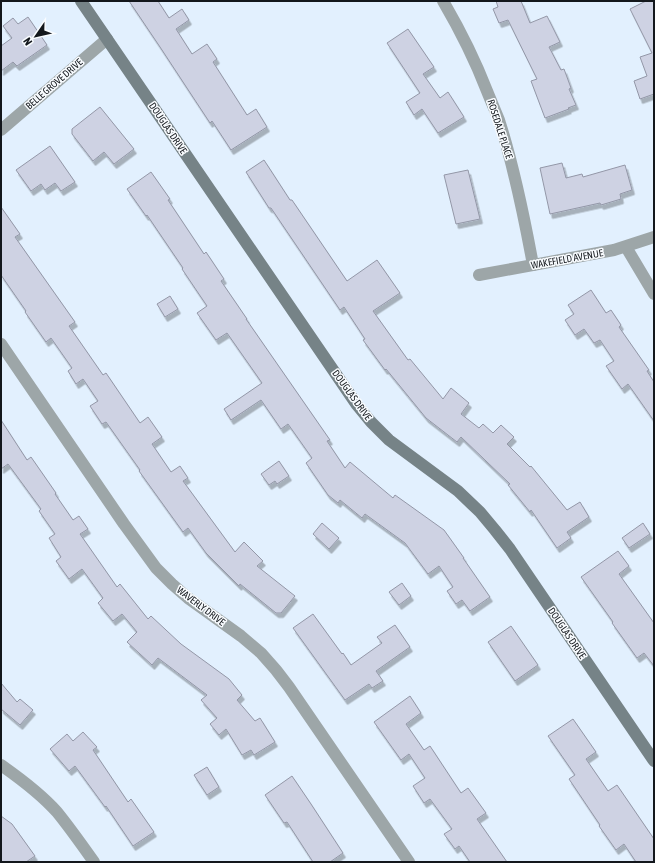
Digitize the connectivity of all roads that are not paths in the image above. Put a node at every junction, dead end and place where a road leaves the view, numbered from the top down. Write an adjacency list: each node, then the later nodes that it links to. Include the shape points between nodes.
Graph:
1 (81, 1): 3 (street, DOUGLAS DRIVE)
2 (443, 1): 7 (street, ROSEDALE PLACE, via 466,44 498,118 520,196)
3 (107, 39): 4 (street, BELLE GROVE DRIVE); 11 (street, DOUGLAS DRIVE, via 357,405 389,440 458,491 480,512 510,549)
4 (1, 130)
5 (654, 237): 6 (street, WAKEFIELD AVENUE)
6 (626, 247): 7 (street, WAKEFIELD AVENUE); 9 (street)
7 (533, 265): 8 (street, WAKEFIELD AVENUE)
8 (479, 275)
9 (654, 294)
10 (1, 344): 14 (street, WAVERLY DRIVE, via 156,568 188,598 261,653 276,670)
11 (654, 761)
12 (1, 764): 13 (street, via 24,781 57,812)
13 (94, 862)
14 (409, 862)

